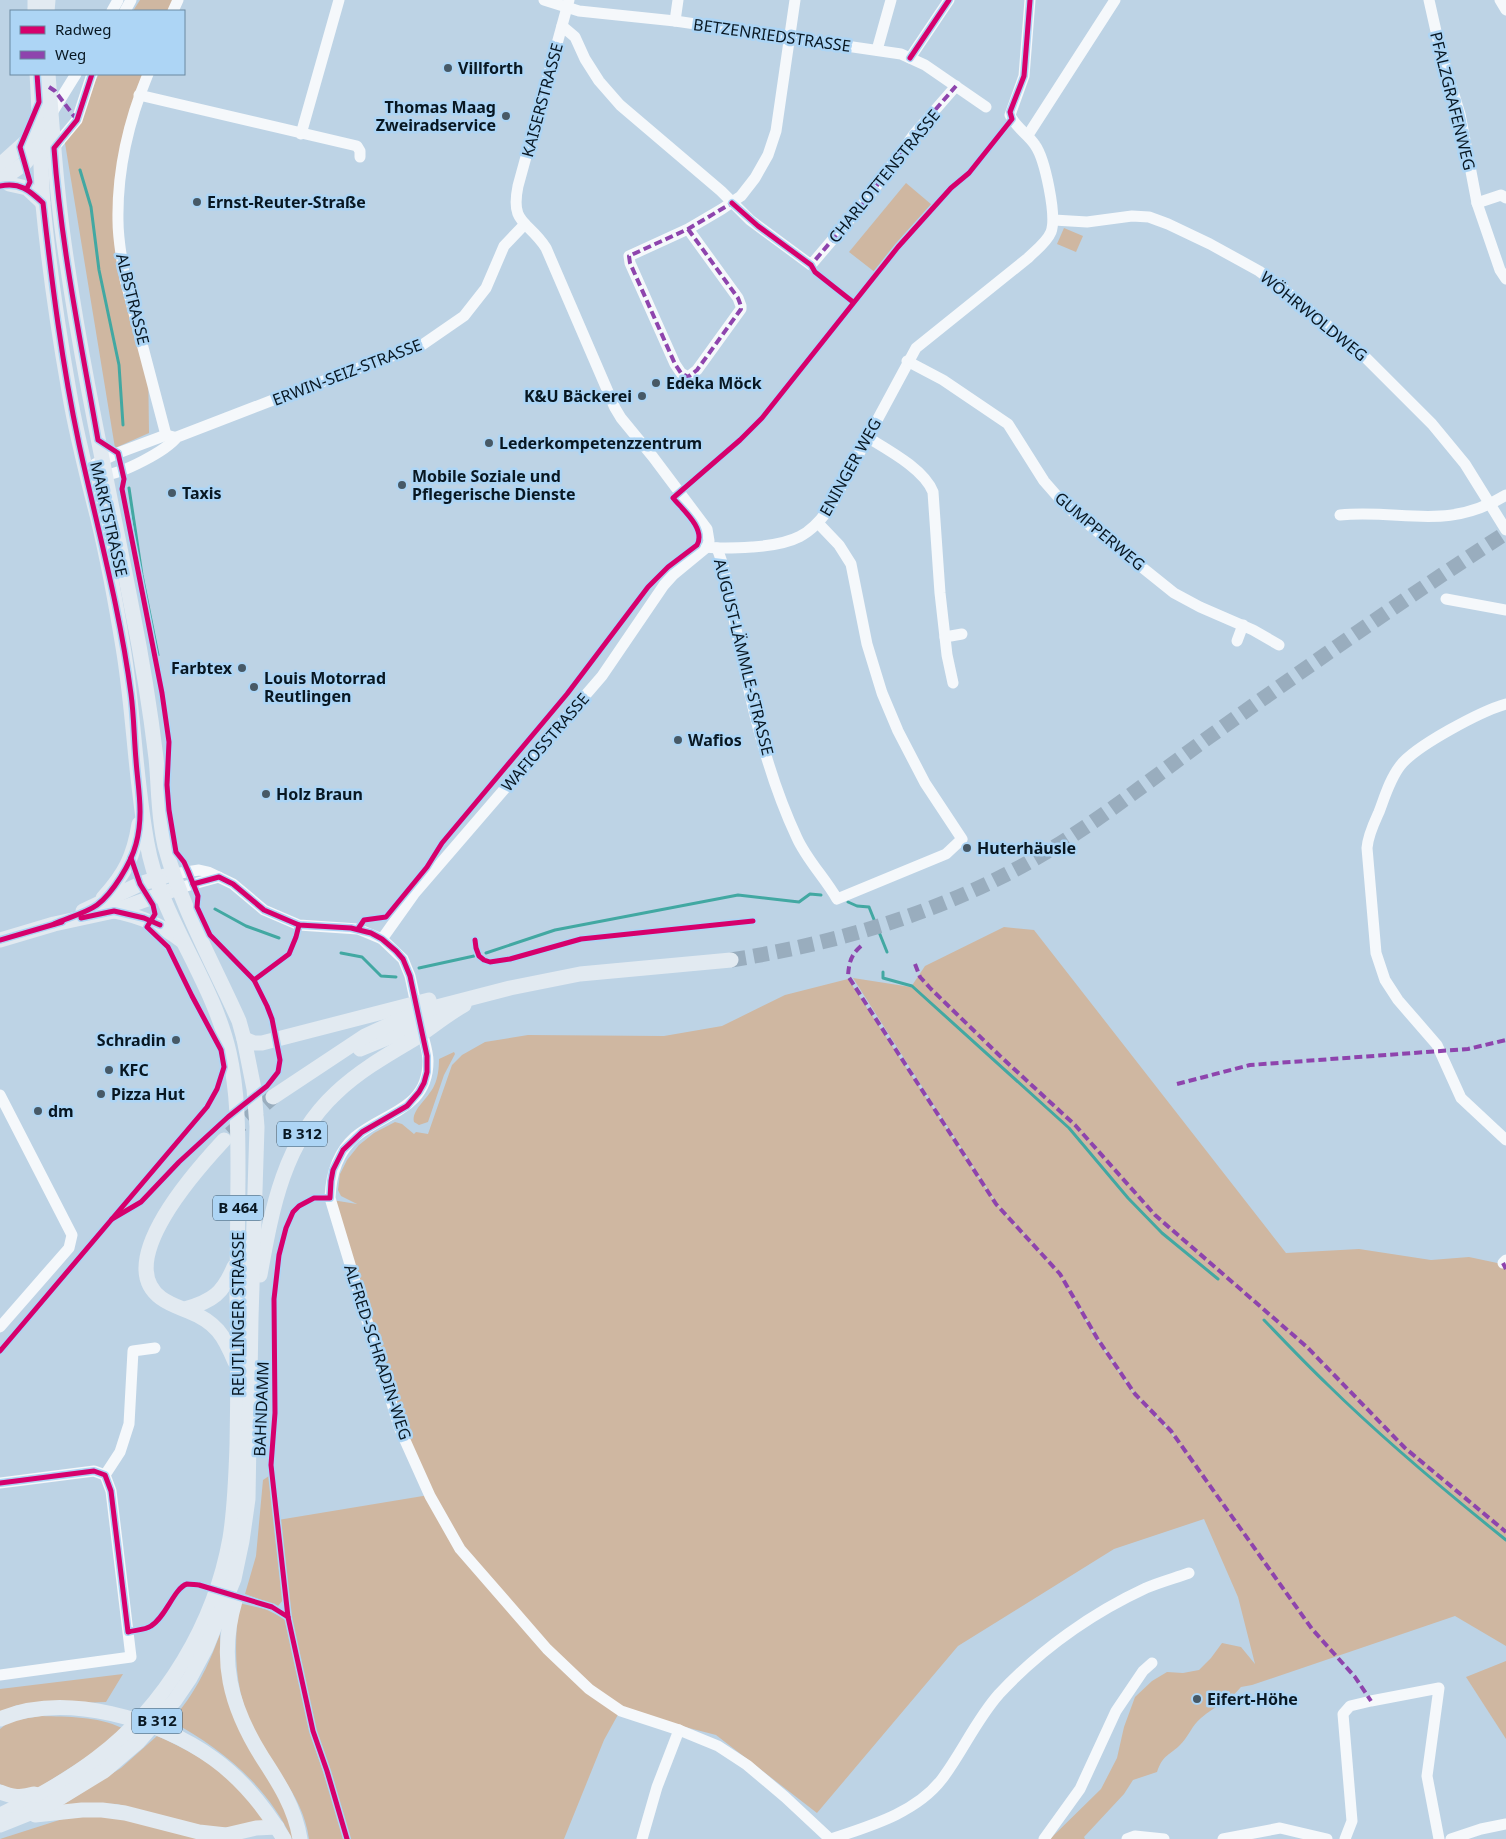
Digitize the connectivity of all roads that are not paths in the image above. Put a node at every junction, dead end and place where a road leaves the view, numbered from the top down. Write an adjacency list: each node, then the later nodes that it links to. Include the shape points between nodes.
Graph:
1 (339, 0): 28 (street)
2 (544, 0): 11 (street, BETZENRIEDSTRASSE)
3 (678, 0): 13 (street)
4 (795, 0): 15 (street)
5 (891, 0): 16 (street)
6 (950, 0): 17 (street)
7 (1030, 0): 29 (street, via 1024,76 1010,115)
8 (1115, 0): 29 (street)
9 (1429, 0): 39 (street, PFALZGRAFENWEG, via 1460,114)
10 (1500, 0): 12 (street)
11 (568, 4): 13 (street, BETZENRIEDSTRASSE); 14 (street, KAISERSTRASSE)
12 (1506, 10)
13 (675, 22): 15 (street, BETZENRIEDSTRASSE)
14 (562, 26): 36 (street, KAISERSTRASSE); 38 (street, via 575,37 600,81 620,105)
15 (790, 38): 16 (street, BETZENRIEDSTRASSE); 38 (street, via 773,143 755,178)
16 (876, 50): 17 (street, BETZENRIEDSTRASSE)
17 (910, 58): 23 (street, BETZENRIEDSTRASSE)
18 (37, 75): 25 (main road, B 464)
19 (48, 75): 27 (main road, B 464)
20 (76, 75): 27 (street)
21 (92, 75): 27 (street, via 77,120)
22 (148, 75): 24 (street, ALBSTRASSE)
23 (956, 86): 26 (street, BETZENRIEDSTRASSE); 38 (street, CHARLOTTENSTRASSE, via 914,133 867,199 811,265)
24 (139, 95): 28 (street); 45 (street, ALBSTRASSE, via 122,163 118,222 121,255 125,279)
25 (39, 102): 27 (main road, B 464); 30 (main road)
26 (986, 107)
27 (48, 133): 30 (main road); 33 (main road, B 464); 34 (main road, via 25,163); 47 (main road, MARKTSTRASSE / B 464, via 67,265)
28 (301, 134): 31 (street, via 357,146)
29 (1028, 135): 40 (street, via 1044,162)
30 (20, 147): 32 (main road)
31 (360, 157)
32 (0, 165)
33 (41, 166): 34 (main road); 37 (main road, MARKTSTRASSE / B 464)
34 (3, 184): 37 (main road, via 27,188)
35 (1506, 198): 39 (street, via 1501,195)
36 (515, 200): 41 (street, AUGUST-LÄMMLE-STRASSE, via 517,214)
37 (43, 203): 48 (main road, MARKTSTRASSE / B 464, via 54,300)
38 (732, 203): 42 (street)
39 (1477, 203): 43 (street, PFALZGRAFENWEG)
40 (1054, 220): 44 (street, ENINGER WEG, via 1051,234 1037,250 920,344); 50 (street, WÖHRWOLDWEG, via 1087,222 1149,217 1210,244 1259,271 1343,338 1399,390 1456,451)
41 (525, 224): 45 (street, ERWIN-SEIZ-STRASSE, via 504,246 486,288 464,316 422,345); 54 (street, AUGUST-LÄMMLE-STRASSE, via 540,238 551,258 615,408 707,530)
42 (688, 228): 42 (street, via 629,258 675,364 681,373 688,376 697,370 741,309 738,298)
43 (1506, 279)
44 (907, 361): 46 (street, ENINGER WEG); 57 (street, GUMPPERWEG, via 943,380 1008,424 1058,498 1165,586 1191,603)
45 (172, 436): 47 (street, ERWIN-SEIZ-STRASSE); 47 (street, ERWIN-SEIZ-STRASSE, via 172,444 122,470)
46 (867, 436): 52 (street, ENINGER WEG); 59 (street, via 921,475 934,492)
47 (103, 467): 48 (street, ERWIN-SEIZ-STRASSE); 66 (main road, MARKTSTRASSE / B 464, via 145,676 159,812)
48 (85, 470): 64 (main road, MARKTSTRASSE / B 464, via 123,644 131,695)
49 (1506, 495): 50 (street)
50 (1490, 504): 51 (street, via 1442,517); 53 (street, WÖHRWOLDWEG)
51 (1340, 514)
52 (818, 523): 54 (street, AUGUST-LÄMMLE-STRASSE, via 808,533 784,543); 68 (street, ENINGER WEG, via 839,544 851,564 869,652 898,732 925,783 962,839 946,854)
53 (1506, 530)
54 (712, 548): 68 (street, AUGUST-LÄMMLE-STRASSE, via 722,565 764,749 798,840); 72 (street, WAFIOSSTRASSE, via 664,585 602,676 414,894)
55 (1446, 599): 56 (street)
56 (1506, 610)
57 (1243, 626): 60 (street); 61 (street, GUMPPERWEG)
58 (962, 634): 59 (street)
59 (945, 637): 62 (street)
60 (1237, 641)
61 (1279, 645)
62 (953, 683)
63 (1506, 704): 83 (street, via 1427,743 1407,758 1391,781 1367,848 1376,953 1385,980 1394,996 1437,1045 1461,1098)
64 (141, 813): 65 (main road, MARKTSTRASSE / B 464); 69 (main road, via 136,844 128,865)
65 (156, 878): 66 (main road); 67 (main road, MARKTSTRASSE / B 464); 69 (main road)
66 (176, 881): 67 (main road); 72 (street, ALFRED-SCHRADIN-WEG, via 219,877 233,884 264,910 299,925 358,928); 78 (main road, REUTLINGER STRASSE / B 464)
67 (161, 893): 70 (main road); 74 (main road, REUTLINGER STRASSE / B 464)
68 (836, 899)
69 (97, 905): 71 (main road)
70 (114, 911): 71 (main road); 74 (main road, via 160,925)
71 (54, 924): 73 (main road)
72 (382, 939): 97 (street, ALFRED-SCHRADIN-WEG, via 403,959 410,976 428,1061 424,1083 412,1101 350,1142 337,1160 330,1198 399,1427 430,1496 460,1549 547,1649 589,1689 620,1711)
73 (0, 940)
74 (182, 941): 84 (main road, REUTLINGER STRASSE / B 464, via 220,1022 229,1053 235,1092 238,1157)
75 (731, 960): 76 (main road, B 312, via 580,974)
76 (484, 995): 77 (main road, B 312); 78 (main road, B 312, via 434,999 262,1043); 79 (main road, B 312, via 393,1022)
77 (449, 1014): 79 (main road, B 312); 86 (main road, B 312, via 347,1083 312,1119 294,1148 279,1184)
78 (244, 1039): 86 (main road, REUTLINGER STRASSE / B 464, via 254,1089 256,1147)
79 (328, 1060): 81 (main road, B 312)
80 (0, 1095): 87 (street, via 72,1236 69,1248)
81 (273, 1097)
82 (224, 1140): 85 (main road, B 312, via 197,1170 167,1212 150,1243 146,1258 146,1271 158,1296)
83 (1506, 1140)
84 (238, 1259): 85 (main road, via 221,1292 211,1300); 89 (main road, REUTLINGER STRASSE)
85 (186, 1309): 89 (main road, B 312, via 212,1323 221,1332)
86 (251, 1318): 93 (main road, REUTLINGER STRASSE / B 312, via 248,1499 242,1541)
87 (0, 1327)
88 (156, 1348): 90 (street, via 133,1352 129,1424 120,1452)
89 (239, 1373): 93 (main road, REUTLINGER STRASSE / B 312, via 235,1498)
90 (105, 1475): 91 (street, via 94,1471); 95 (street, via 110,1491 130,1657)
91 (0, 1484)
92 (1189, 1573): 108 (street, via 1148,1588 1110,1608 1050,1647 998,1695 978,1720 941,1780 922,1798 894,1816)
93 (228, 1574): 98 (main road, B 312, via 179,1668 146,1713 102,1755); 101 (main road, B 312, via 206,1648 175,1700 138,1742 104,1771); 106 (main road, B 312, via 235,1600 227,1643 233,1694 244,1725 291,1806)
94 (1152, 1663): 109 (street, via 1116,1711 1080,1789)
95 (0, 1675)
96 (0, 1719): 104 (main road, B 312, via 10,1714 58,1708 90,1709 147,1724 180,1738 214,1759 262,1805)
97 (679, 1730): 107 (street, via 657,1787); 108 (street, ALFRED-SCHRADIN-WEG, via 718,1746 755,1772)
98 (47, 1790): 99 (main road, B 312, via 22,1798); 100 (main road, B 312)
99 (0, 1792)
100 (0, 1815)
101 (26, 1816): 103 (main road, B 312); 104 (main road, via 102,1810 200,1832 226,1835 256,1828)
102 (1506, 1824): 105 (street)
103 (0, 1825)
104 (281, 1833)
105 (1468, 1836): 116 (street)
106 (300, 1839)
107 (642, 1839)
108 (830, 1839)
109 (1044, 1839)
110 (1128, 1839): 111 (street, via 1135,1836)
111 (1164, 1839)
112 (1223, 1839): 113 (street, via 1280,1828)
113 (1327, 1839)
114 (1345, 1839): 115 (street, via 1352,1821 1343,1714 1350,1706 1371,1700 1439,1688 1428,1776)
115 (1439, 1839)
116 (1451, 1839)

